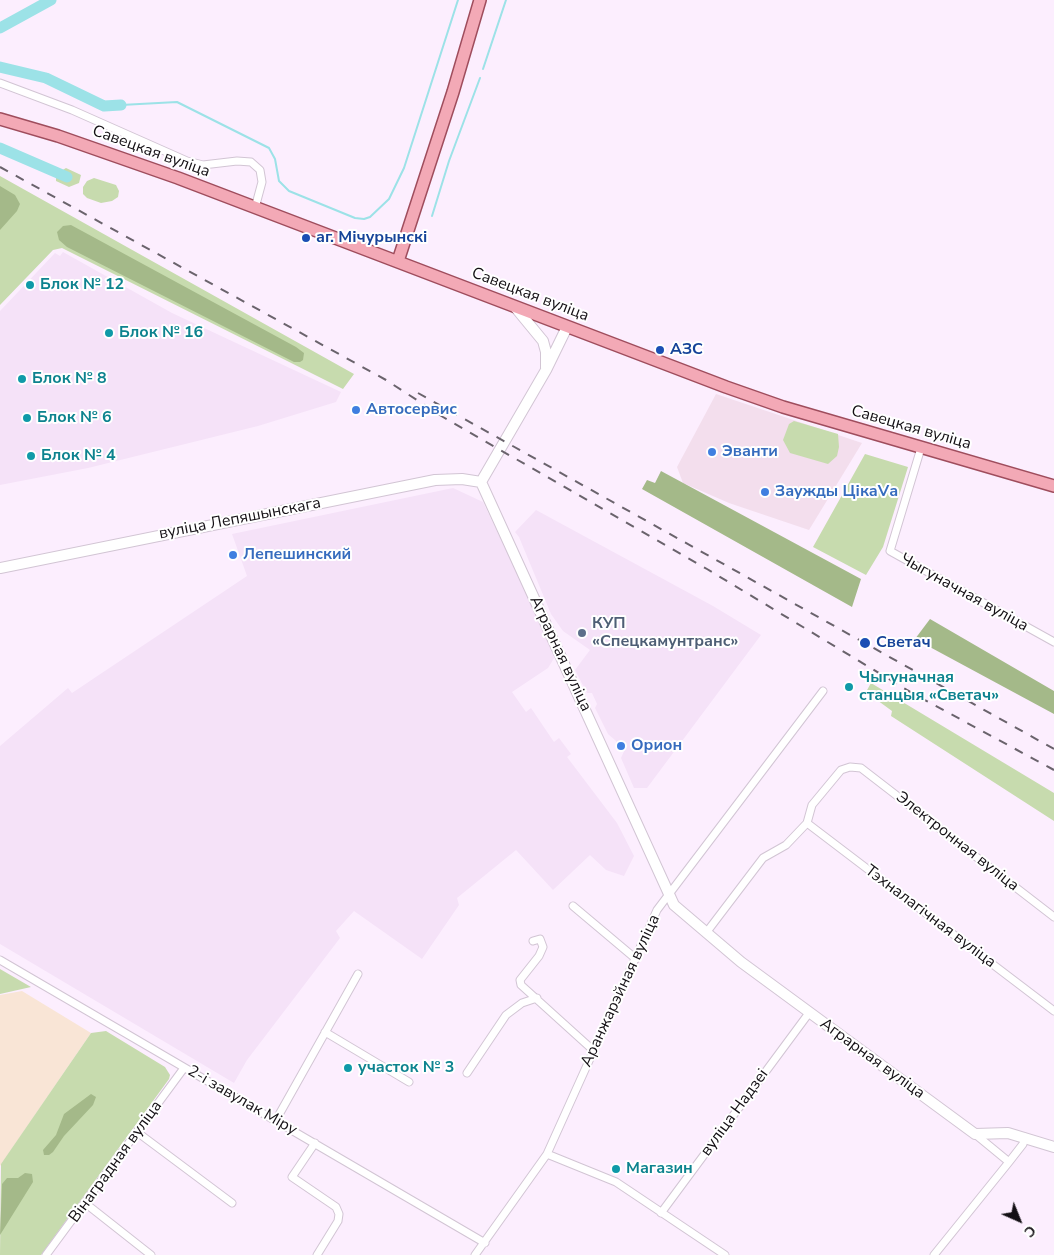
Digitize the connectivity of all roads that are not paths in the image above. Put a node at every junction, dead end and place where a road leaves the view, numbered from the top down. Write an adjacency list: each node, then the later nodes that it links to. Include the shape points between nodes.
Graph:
1 (480, 0): 5 (main road)
2 (0, 84): 4 (street, via 72,110 187,161 202,165 251,162 260,170 262,182)
3 (0, 119): 4 (main road, Савецкая вуліца, via 81,144)
4 (255, 208): 5 (main road, Савецкая вуліца)
5 (398, 261): 6 (main road, Савецкая вуліца)
6 (515, 307): 7 (main road, Савецкая вуліца); 8 (street, via 542,341)
7 (567, 327): 8 (street); 9 (main road, Савецкая вуліца, via 774,404)
8 (546, 370): 10 (street)
9 (921, 448): 11 (main road, Савецкая вуліца); 13 (street, Чыгуначная вуліца, via 890,551)
10 (481, 482): 12 (street, вуліца Лепяшынскага, via 435,480); 16 (street, Аграрная вуліца)
11 (1054, 486)
12 (0, 568)
13 (1054, 642)
14 (823, 691): 16 (street, Аранжарэйная вуліца)
15 (807, 823): 18 (street, Электронная вуліца, via 812,805 841,770 861,768); 19 (street, via 786,846 763,858); 25 (street, Тэхналагічная вуліца)
16 (668, 896): 19 (street, Аграрная вуліца); 21 (street, Аранжарэйная вуліца, via 657,910)
17 (573, 906): 21 (street)
18 (1054, 917)
19 (706, 933): 26 (street, Аграрная вуліца)
20 (533, 941): 24 (street, via 540,939 543,947 520,980 521,985)
21 (636, 959): 28 (street, Аранжарэйная вуліца)
22 (0, 960): 29 (street, 2-і завулак Міру)
23 (358, 974): 27 (street)
24 (537, 998): 28 (street); 30 (street, via 506,1014)
25 (1054, 1011)
26 (809, 1013): 34 (street, Аграрная вуліца); 42 (street, вуліца Надзеі)
27 (325, 1032): 31 (street); 32 (street)
28 (594, 1050): 38 (street, Аранжарэйная вуліца)
29 (184, 1068): 32 (street, 2-і завулак Міру); 33 (street, Вінаградная вуліца)
30 (467, 1073)
31 (409, 1082)
32 (276, 1120): 36 (street, 2-і завулак Міру)
33 (137, 1132): 40 (street, Вінаградная вуліца); 41 (street)
34 (975, 1134): 35 (street, via 1008,1133); 39 (street)
35 (1026, 1137): 37 (street); 39 (street)
36 (315, 1143): 43 (street, 2-і завулак Міру); 46 (street, via 292,1177 336,1207 339,1214)
37 (1054, 1147)
38 (547, 1154): 42 (street, via 616,1182); 43 (street, Аранжарэйная вуліца)
39 (1009, 1162): 49 (street)
40 (85, 1203): 44 (street, Вінаградная вуліца); 45 (street)
41 (232, 1203)
42 (661, 1213): 48 (street)
43 (484, 1243): 47 (street, Аранжарэйная вуліца)
44 (46, 1255)
45 (151, 1255)
46 (317, 1255)
47 (475, 1255)
48 (725, 1255)
49 (934, 1255)

